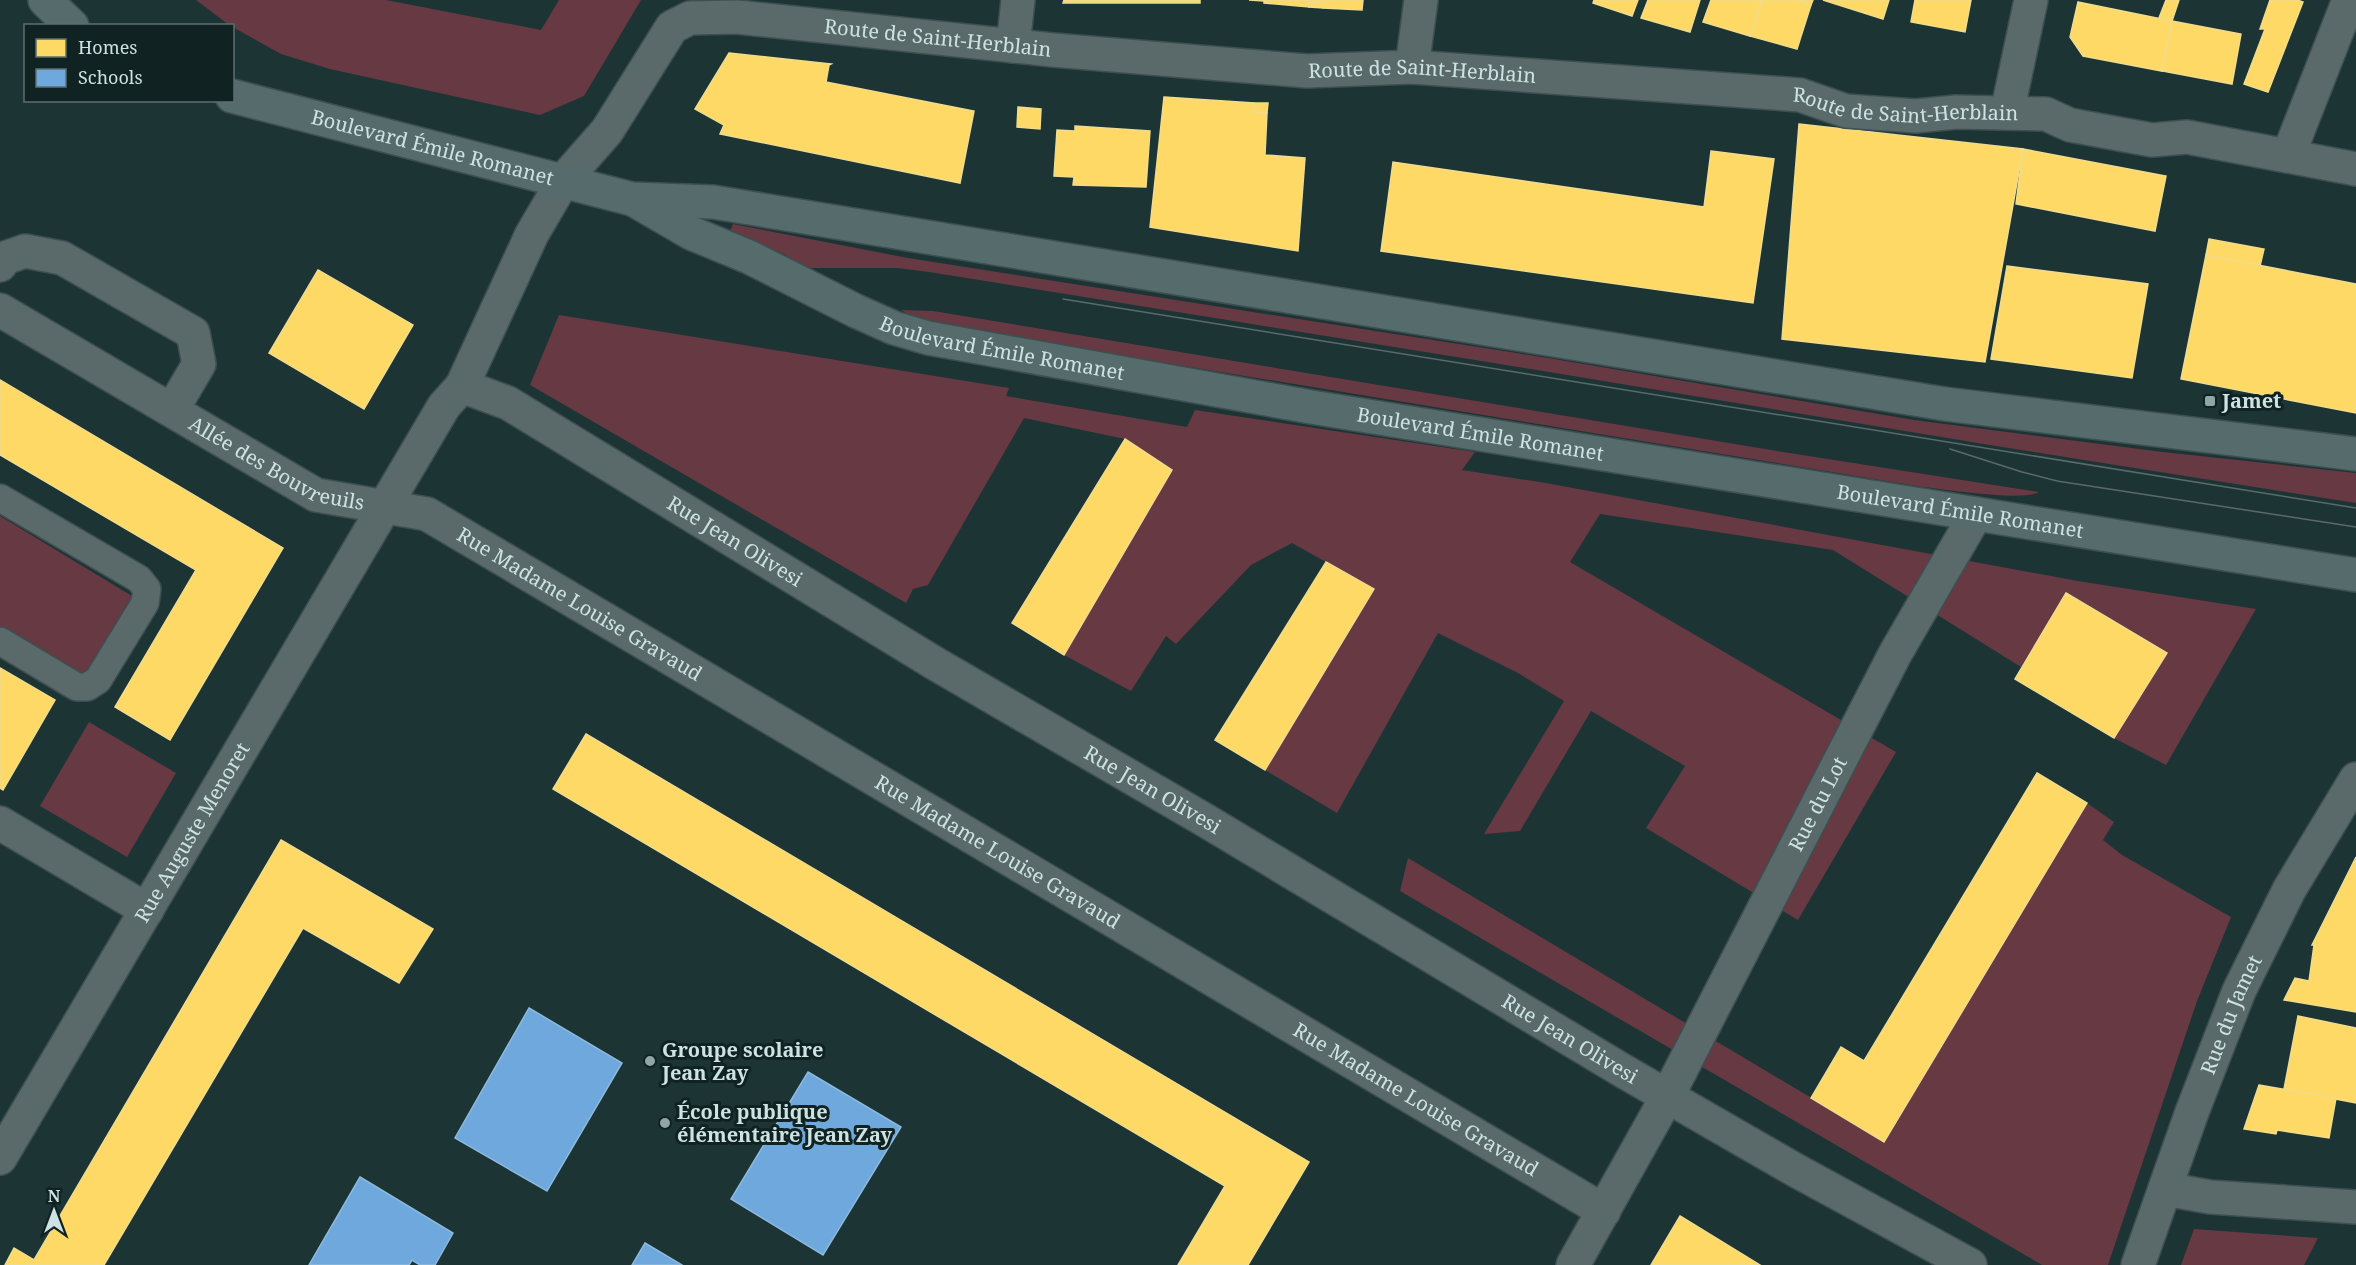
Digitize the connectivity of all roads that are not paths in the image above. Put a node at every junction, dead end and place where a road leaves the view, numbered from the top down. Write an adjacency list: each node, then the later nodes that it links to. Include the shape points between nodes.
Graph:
1 (45, 0): 7 (main road)
2 (1018, 0): 8 (street)
3 (1421, 0): 9 (street)
4 (2031, 0): 11 (street)
5 (2349, 0): 12 (street)
6 (693, 9): 8 (street, Route de Saint-Herblain, via 712,16); 14 (street, Route de Saint-Herblain, via 672,27 607,131)
7 (70, 24)
8 (1013, 46): 9 (street, Route de Saint-Herblain, via 1307,71)
9 (1412, 67): 11 (street, Route de Saint-Herblain, via 1800,95 1846,111 1916,116)
10 (234, 97): 14 (main road, Boulevard Émile Romanet)
11 (2007, 112): 12 (street, Route de Saint-Herblain, via 2046,114 2070,125 2152,140 2187,137)
12 (2288, 156): 13 (street, Route de Saint-Herblain)
13 (2356, 169)
14 (563, 181): 15 (main road, Boulevard Émile Romanet); 18 (street, Route de Saint-Herblain, via 522,252)
15 (632, 199): 20 (main road, Boulevard Émile Romanet, via 713,202 1945,404); 23 (main road, Boulevard Émile Romanet, via 691,233 749,256 856,311 928,338 1311,407)
16 (0, 265): 19 (street, Allée des Bouvreuils, via 5,258 25,251 62,258 193,333 199,364)
17 (0, 310): 19 (street, Allée des Bouvreuils)
18 (462, 386): 22 (street, via 444,406); 29 (street, Rue Jean Olivesi, via 508,403 936,664)
19 (172, 410): 22 (street, Allée des Bouvreuils, via 316,495)
20 (2356, 454)
21 (0, 498): 25 (street, via 139,579 147,589 145,603 98,680 87,687 77,687)
22 (385, 507): 28 (street, Rue Auguste Menoret); 33 (street, Rue Madame Louise Gravaud, via 427,514)
23 (1976, 514): 24 (main road, Boulevard Émile Romanet); 29 (street, Rue du Lot, via 1895,654)
24 (2356, 575)
25 (0, 641)
26 (2356, 779): 31 (street, Rue du Jamet, via 2289,890 2240,991)
27 (0, 823): 28 (street)
28 (147, 910): 30 (street, Rue Auguste Menoret)
29 (1667, 1097): 33 (street, Rue du Lot); 35 (street, Rue Jean Olivesi)
30 (0, 1158)
31 (2165, 1189): 32 (street, via 2210,1197); 36 (street, Rue du Jamet)
32 (2356, 1207)
33 (1604, 1211): 34 (street, Rue du Lot)
34 (1573, 1265)
35 (1970, 1265)
36 (2138, 1265)

